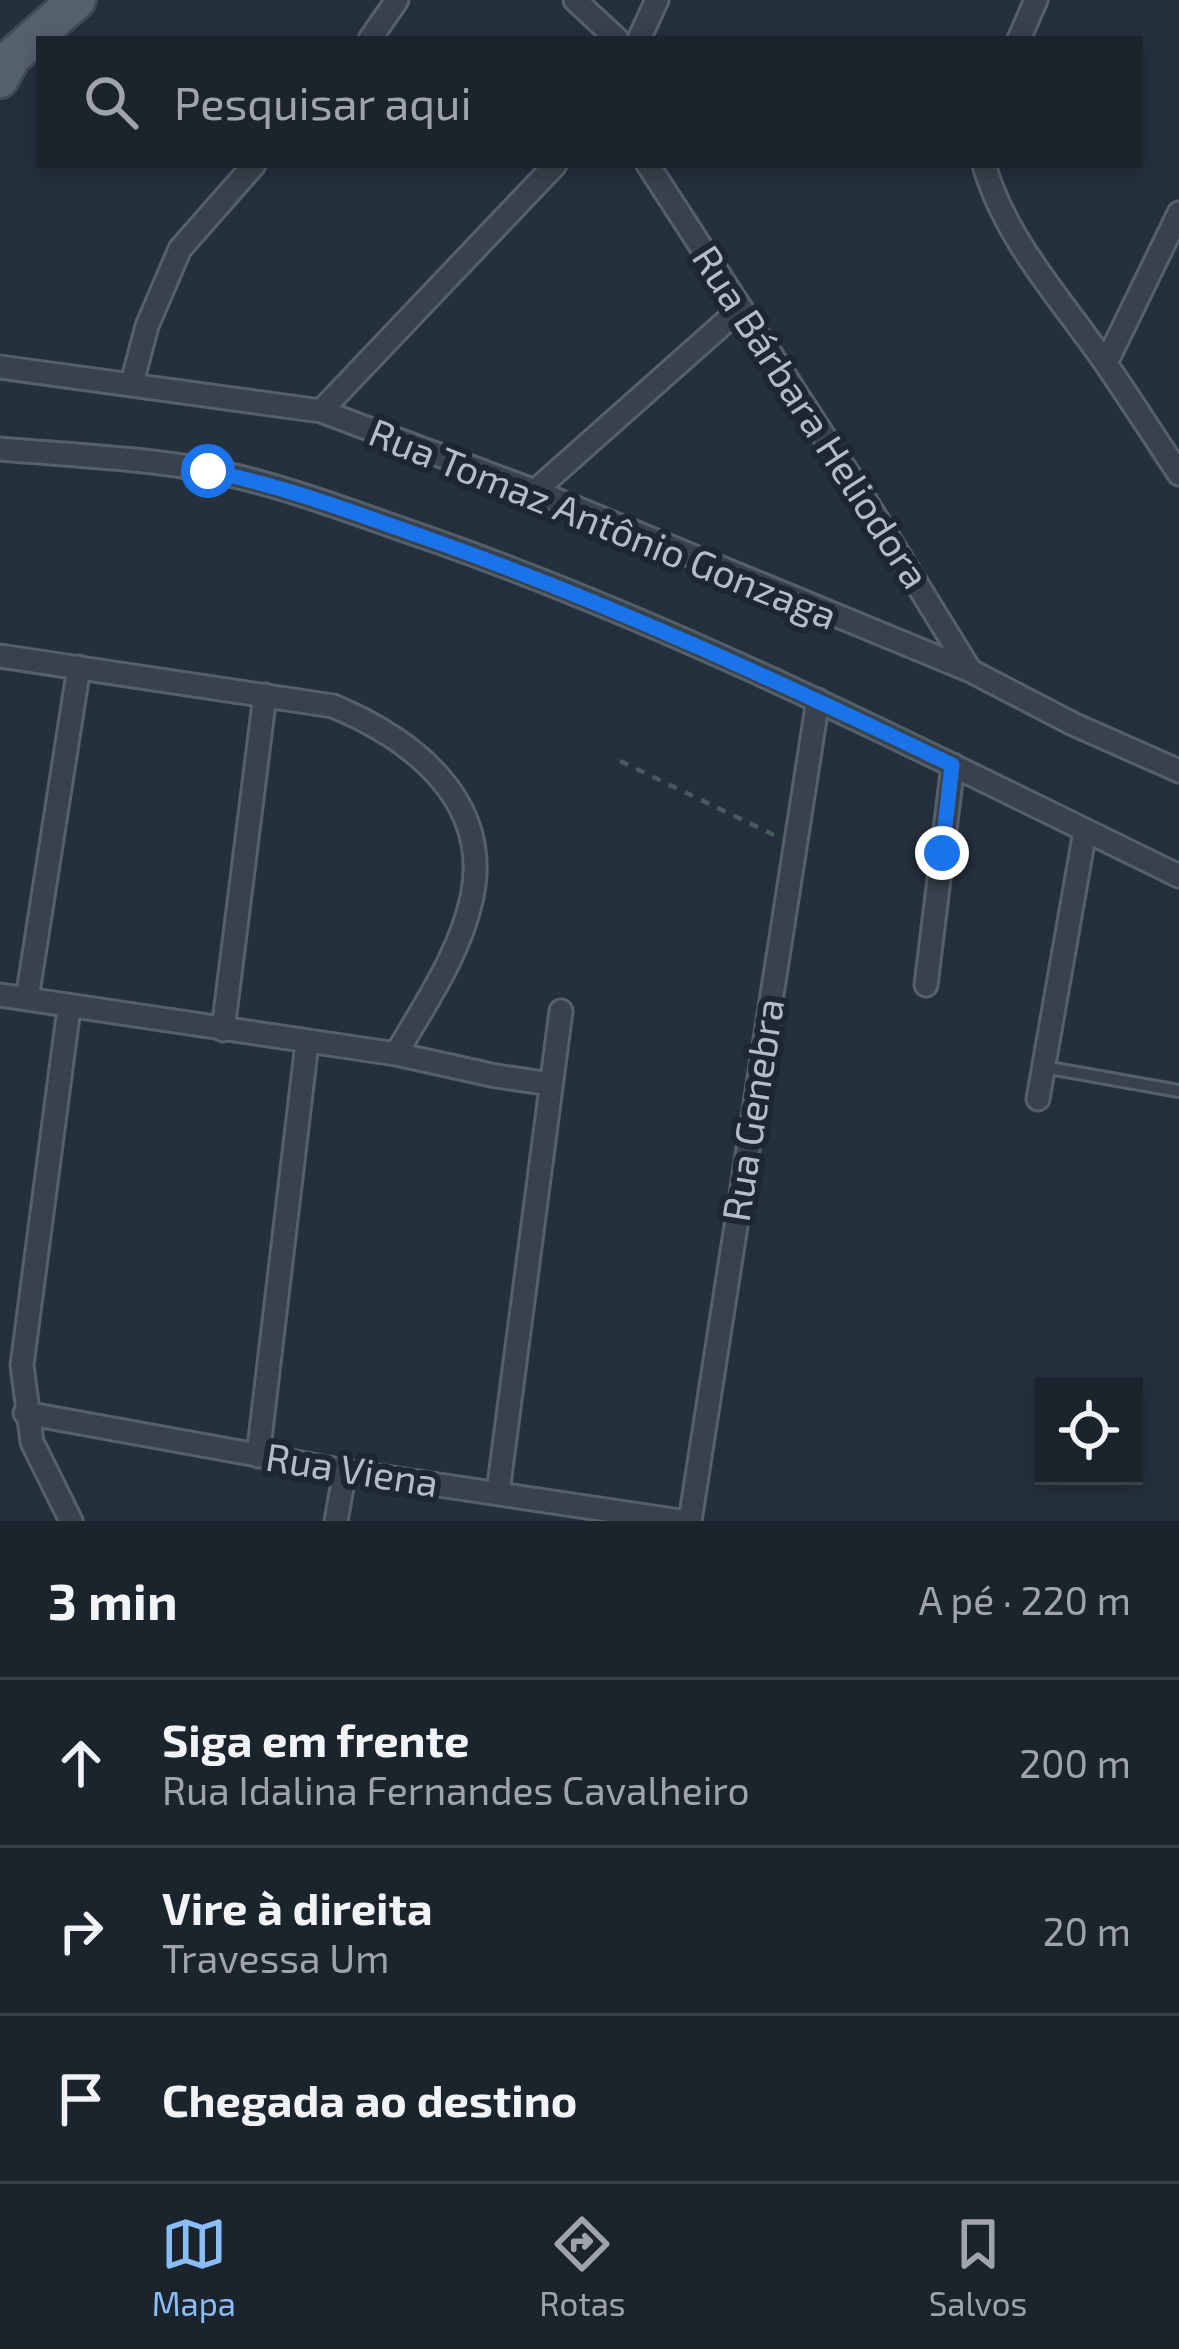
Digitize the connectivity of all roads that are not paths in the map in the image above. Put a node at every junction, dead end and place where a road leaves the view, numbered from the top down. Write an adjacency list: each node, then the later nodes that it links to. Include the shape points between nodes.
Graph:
1 (77, 0): 10 (main road, via 12,57)
2 (398, 0): 6 (street)
3 (575, 0): 7 (street)
4 (657, 0): 8 (street)
5 (1036, 0): 9 (street)
6 (372, 36)
7 (614, 36)
8 (640, 36)
9 (1020, 36)
10 (0, 79)
11 (251, 168): 19 (street, via 180,249)
12 (552, 168): 20 (street)
13 (650, 168): 16 (street, Rua Bárbara Heliodora)
14 (985, 168): 17 (street, via 1032,264)
15 (1179, 213): 17 (street)
16 (741, 308): 23 (street); 26 (street, Rua Bárbara Heliodora)
17 (1106, 363): 22 (street)
18 (0, 367): 19 (street, Rua Tomaz Antônio Gonzaga)
19 (131, 383): 20 (street, Rua Tomaz Antônio Gonzaga)
20 (321, 411): 23 (street, Rua Tomaz Antônio Gonzaga)
21 (0, 449): 28 (street, via 181,466 279,488 625,612)
22 (1179, 474)
23 (535, 491): 26 (street, Rua Tomaz Antônio Gonzaga)
24 (0, 656): 25 (street)
25 (79, 667): 27 (street); 35 (street)
26 (971, 671): 30 (street, Rua Tomaz Antônio Gonzaga)
27 (265, 695): 38 (street); 40 (street, via 333,706 385,731 428,762 469,829 475,868 463,926)
28 (818, 700): 29 (street); 54 (street, Rua Genebra)
29 (952, 765): 31 (street); 33 (street)
30 (1179, 771)
31 (1085, 830): 32 (street); 41 (street)
32 (1179, 876)
33 (926, 986)
34 (0, 995): 35 (street)
35 (27, 999): 36 (street)
36 (69, 1008): 38 (street); 45 (street, via 24,1325)
37 (561, 1011): 42 (street)
38 (224, 1030): 39 (street)
39 (307, 1043): 40 (street); 46 (street)
40 (396, 1054): 42 (street)
41 (1044, 1067): 43 (lane); 44 (street)
42 (551, 1084): 48 (street)
43 (1179, 1091)
44 (1038, 1099)
45 (26, 1413): 46 (street, Rua Viena); 50 (street)
46 (258, 1456): 47 (street, Rua Viena)
47 (345, 1471): 48 (street, Rua Viena); 51 (street)
48 (497, 1492): 49 (street, Rua Viena)
49 (528, 1498): 52 (street); 53 (street, Rua Viena)
50 (70, 1521)
51 (336, 1521)
52 (534, 1521)
53 (680, 1521)
54 (690, 1521)

